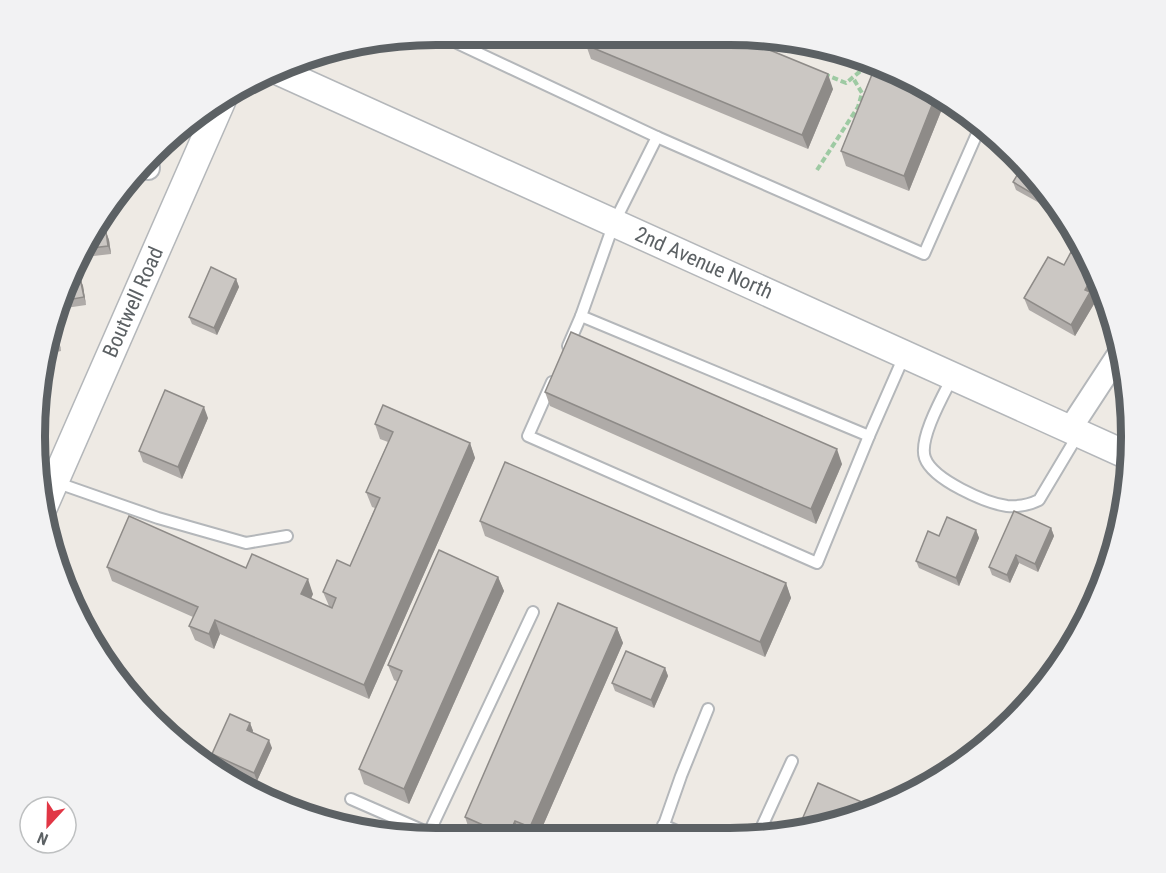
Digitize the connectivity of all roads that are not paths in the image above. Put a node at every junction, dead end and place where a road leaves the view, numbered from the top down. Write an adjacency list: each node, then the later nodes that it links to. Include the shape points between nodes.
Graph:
1 (463, 45): 5 (lane)
2 (287, 75): 6 (street, 2nd Avenue North)
3 (217, 113): 16 (street, Boutwell Road)
4 (977, 133): 5 (lane, via 924,254)
5 (657, 137): 6 (lane)
6 (614, 222): 7 (lane); 8 (street, 2nd Avenue North)
7 (581, 316): 9 (lane); 14 (lane)
8 (905, 354): 12 (street, 2nd Avenue North); 14 (lane)
9 (562, 360)
10 (1114, 364): 13 (street)
11 (557, 371): 14 (lane, via 528,436 817,563)
12 (953, 376): 13 (street, 2nd Avenue North); 13 (lane, via 925,442 925,458 938,475 976,496 1006,506 1039,500)
13 (1075, 431): 15 (street, 2nd Avenue North)
14 (869, 436)
15 (1120, 452)
16 (49, 494): 17 (lane, via 158,518 246,543)
17 (287, 536)
18 (533, 612): 24 (lane)
19 (708, 709): 25 (lane)
20 (792, 762): 22 (lane)
21 (351, 799): 23 (lane)
22 (762, 826)
23 (412, 827)
24 (435, 828)
25 (662, 828)

